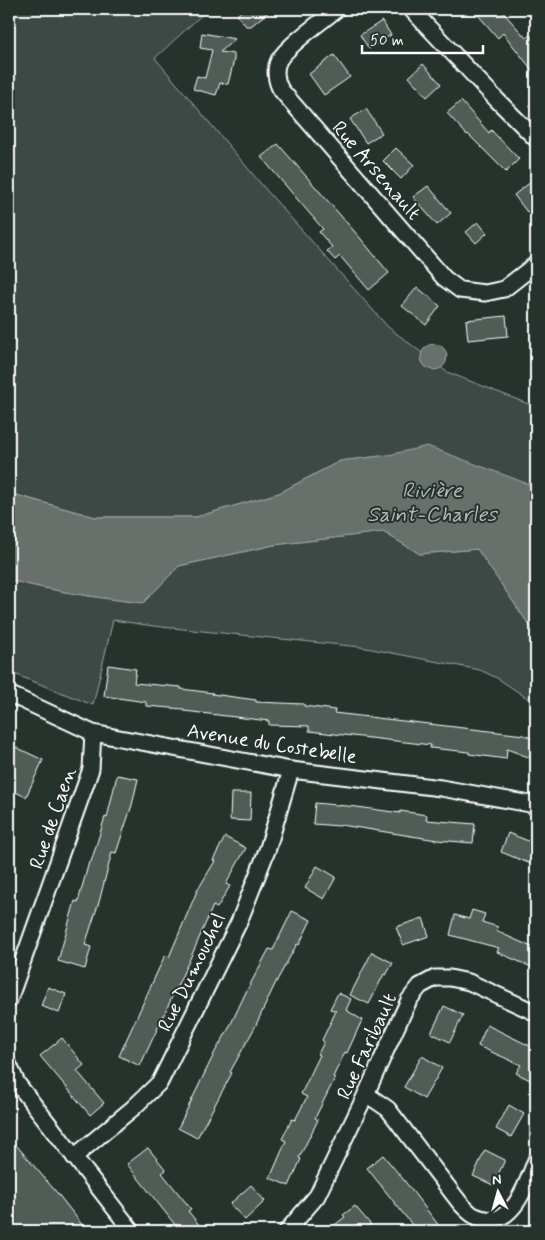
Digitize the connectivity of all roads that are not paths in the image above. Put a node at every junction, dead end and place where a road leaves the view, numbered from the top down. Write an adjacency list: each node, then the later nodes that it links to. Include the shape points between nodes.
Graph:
1 (337, 9): 4 (street, Rue Arsenault, via 278,62 279,87 444,278 460,290 485,293 504,289)
2 (411, 9): 3 (street)
3 (536, 139)
4 (536, 264)
5 (9, 694): 6 (street, Avenue du Costebelle)
6 (93, 732): 7 (street, Avenue du Costebelle); 9 (street, Rue de Caen, via 91,769)
7 (291, 770): 8 (street, Avenue du Costebelle, via 441,788); 13 (street, Rue Dumouchel, via 268,848 239,922 160,1082)
8 (536, 807)
9 (9, 1000)
10 (536, 1013): 12 (street, Rue Faribault, via 469,982 435,978 420,986 409,1000)
11 (9, 1066): 13 (street, via 18,1083)
12 (366, 1094): 14 (street, via 388,1109 460,1204 474,1216 489,1220 506,1215 521,1198); 16 (street, Rue Faribault, via 317,1196)
13 (74, 1157): 15 (street)
14 (536, 1160)
15 (132, 1231)
16 (287, 1231)

